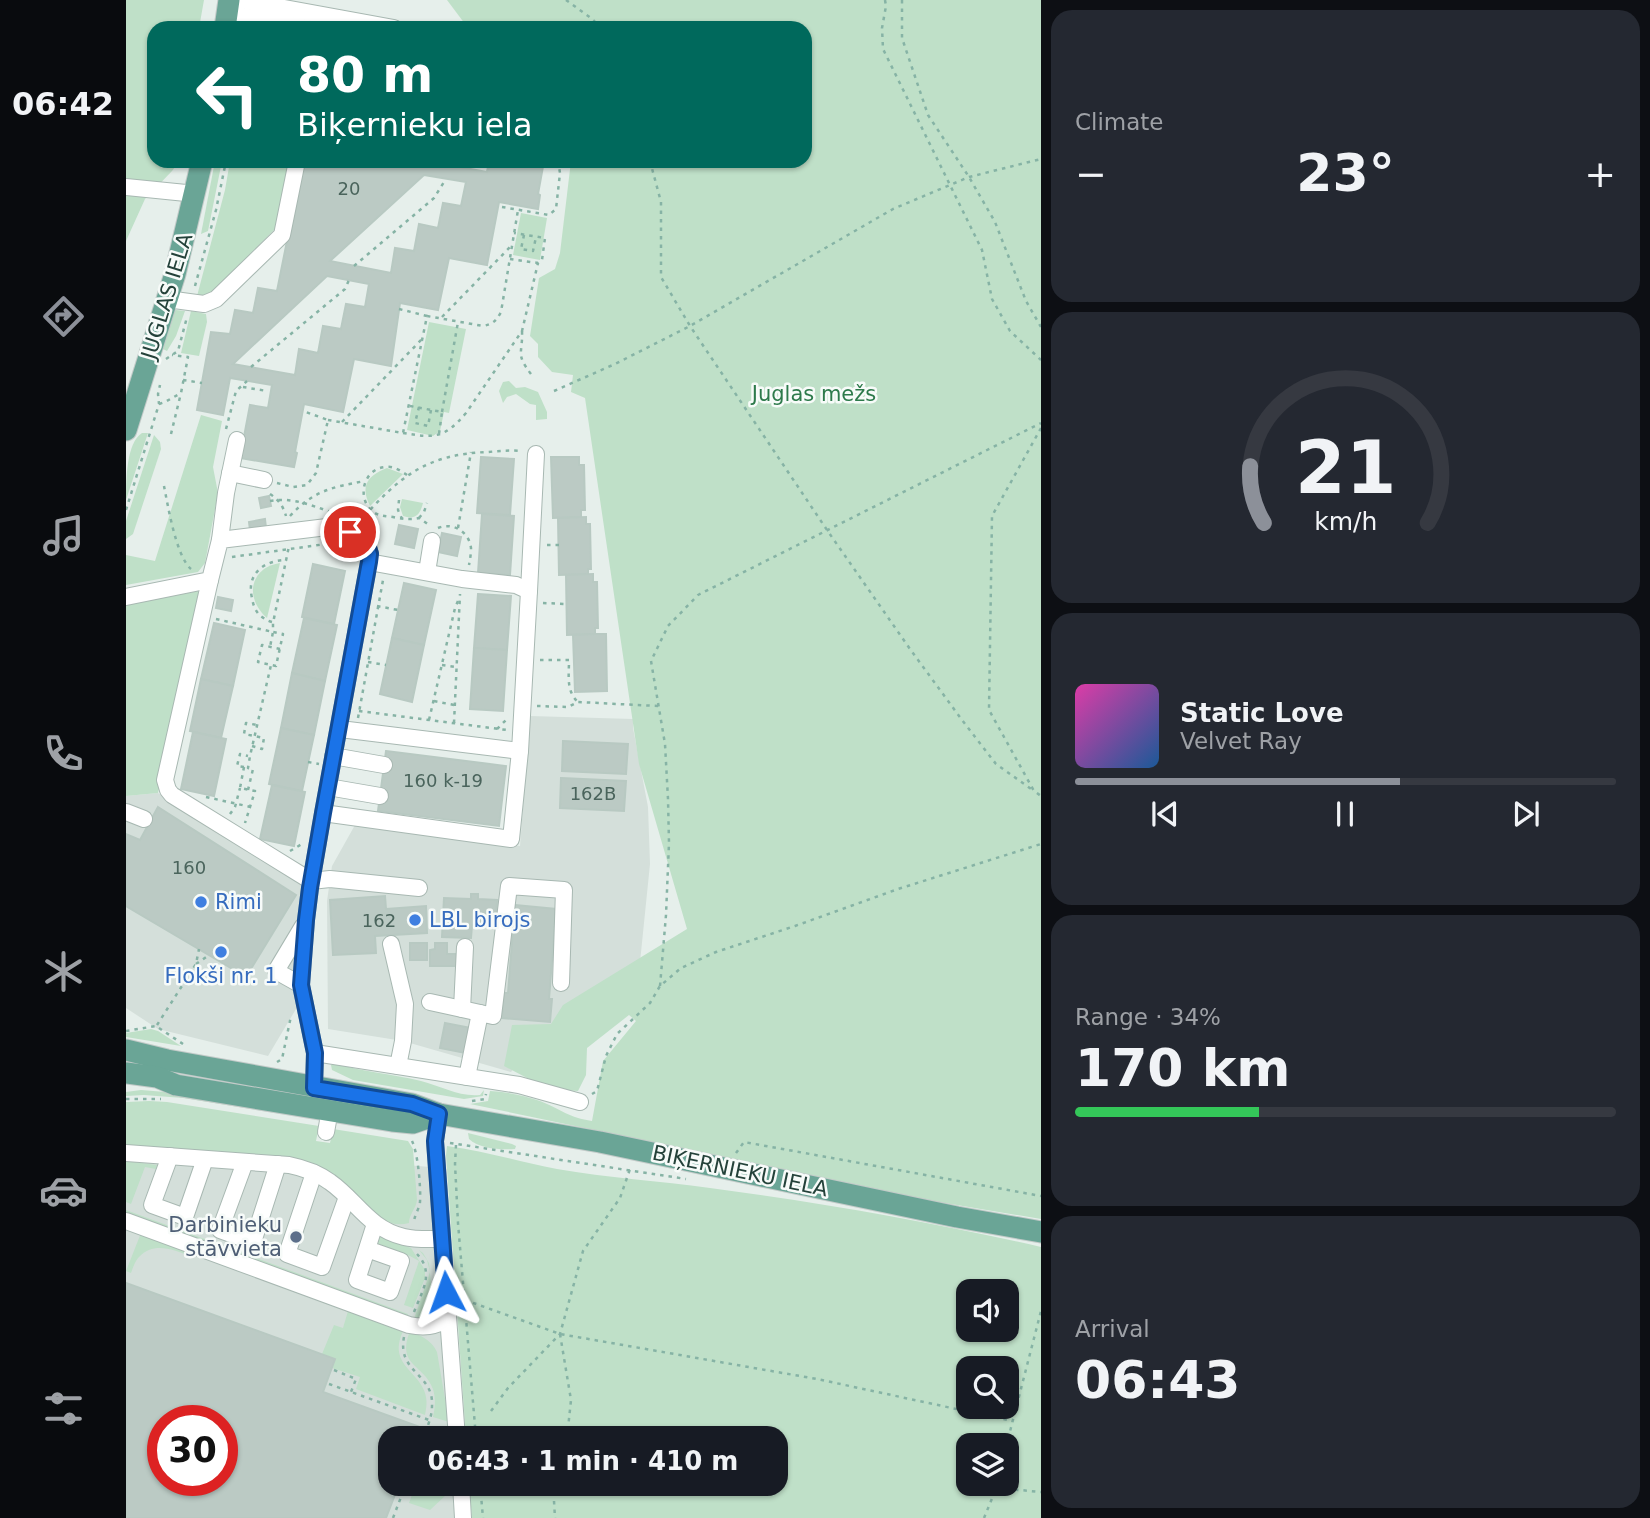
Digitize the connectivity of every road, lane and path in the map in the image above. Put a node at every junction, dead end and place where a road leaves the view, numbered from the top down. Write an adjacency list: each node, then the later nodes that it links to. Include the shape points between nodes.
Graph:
1 (566, 0): 7 (path)
2 (885, 0): 16 (path, via 883,49)
3 (902, 0): 14 (path, via 902,38 928,116)
4 (230, 10): 5 (street); 6 (street)
5 (278, 21)
6 (330, 21)
7 (595, 21)
8 (1041, 159): 14 (path)
9 (201, 168): 18 (main road, JUGLAS IELA)
10 (225, 168): 30 (path)
11 (296, 168): 30 (street, via 282,235 216,299)
12 (559, 168): 20 (path, via 556,209 549,215)
13 (652, 168): 35 (path, via 661,202 661,277)
14 (969, 177): 16 (path); 36 (path, via 995,222)
15 (445, 179): 27 (path, via 434,198)
16 (950, 185): 35 (path, via 893,209); 40 (path, via 982,250 992,299 1010,331)
17 (126, 187): 18 (street)
18 (196, 194): 29 (main road, JUGLAS IELA)
19 (502, 207): 20 (path)
20 (518, 210): 21 (path)
21 (514, 233): 22 (path); 24 (path)
22 (524, 235): 23 (path); 23 (path, via 522,249 533,251)
23 (536, 237): 26 (path, via 545,239)
24 (513, 244): 25 (path); 33 (path)
25 (510, 258): 26 (path); 34 (path, via 496,320 483,326)
26 (538, 263): 37 (path)
27 (354, 266)
28 (349, 280): 41 (path, via 345,289)
29 (167, 299): 30 (street); 61 (main road, JUGLAS IELA)
30 (191, 303): 39 (path, via 178,351)
31 (399, 309): 32 (path)
32 (427, 316): 33 (path); 38 (path)
33 (441, 318): 34 (path)
34 (458, 322): 56 (path)
35 (690, 326): 49 (path); 85 (path)
36 (1041, 327)
37 (522, 331): 43 (path, via 521,360); 64 (path, via 466,413)
38 (422, 339): 52 (path); 58 (path)
39 (172, 355): 42 (path); 44 (path, via 188,357)
40 (1041, 360)
41 (251, 367)
42 (164, 369)
43 (531, 374)
44 (183, 380): 46 (path); 50 (path)
45 (161, 382): 51 (path)
46 (202, 383)
47 (242, 387): 48 (path)
48 (267, 391)
49 (554, 391)
50 (181, 393): 51 (path); 63 (path)
51 (159, 404): 78 (path)
52 (409, 406): 53 (path); 62 (path)
53 (419, 407): 54 (path); 54 (path, via 415,424 428,426)
54 (431, 410): 56 (path)
55 (303, 411): 57 (path)
56 (442, 412): 64 (path)
57 (328, 420): 58 (path); 70 (path, via 316,473 307,485 293,487)
58 (342, 422): 62 (path)
59 (1041, 423): 85 (path)
60 (1041, 428): 134 (path, via 992,516 989,710)
61 (126, 430)
62 (403, 433): 64 (path)
63 (172, 434)
64 (439, 434)
65 (237, 440): 68 (street)
66 (471, 453): 67 (path, via 517,450); 69 (path, via 426,464); 84 (path)
67 (536, 454): 98 (street)
68 (230, 474): 70 (street); 87 (street)
69 (407, 475): 71 (path, via 387,467 371,473); 79 (path)
70 (264, 480)
71 (365, 481): 76 (path, via 337,486); 79 (path, via 363,491)
72 (164, 486): 93 (path, via 185,564)
73 (278, 499): 75 (path); 76 (path); 76 (path, via 287,519)
74 (399, 500): 82 (path)
75 (270, 501)
76 (303, 502): 80 (path)
77 (427, 503): 81 (path)
78 (126, 510)
79 (370, 510): 82 (path); 83 (path, via 358,523)
80 (342, 516)
81 (419, 518): 82 (path); 84 (path, via 434,530 446,525)
82 (402, 519)
83 (355, 520)
84 (458, 528): 95 (path, via 471,547)
85 (827, 530): 116 (path, via 698,595 668,626 651,661); 134 (path, via 996,764)
86 (287, 531): 87 (street); 89 (path); 92 (street, via 338,528 366,541)
87 (220, 540): 90 (street)
88 (432, 541): 94 (street)
89 (289, 548): 90 (path); 91 (path); 92 (path, via 326,544)
90 (215, 559): 96 (street)
91 (287, 560): 102 (path); 102 (path, via 263,566 254,575 250,591 261,617)
92 (375, 560): 94 (street); 117 (path); 122 (street)
93 (192, 570)
94 (427, 572): 95 (street)
95 (465, 579): 98 (street, via 516,585); 99 (path)
96 (210, 580): 97 (street); 101 (street)
97 (126, 597)
98 (529, 597): 100 (path); 106 (street)
99 (459, 600): 109 (path); 111 (path)
100 (566, 604)
101 (202, 616): 103 (path); 143 (street, via 165,780 172,795)
102 (273, 623): 103 (path)
103 (274, 632): 104 (path); 105 (path, via 283,634)
104 (270, 646): 105 (path); 110 (path, via 262,645 258,662)
105 (280, 649): 110 (path, via 276,666)
106 (526, 660): 107 (path); 115 (street)
107 (569, 660): 108 (path); 113 (path, via 569,689)
108 (574, 660)
109 (442, 665): 111 (path); 112 (path)
110 (271, 666): 120 (path)
111 (457, 667): 114 (path)
112 (434, 701): 114 (path); 118 (path)
113 (578, 702): 115 (path, via 568,707); 116 (path)
114 (454, 705): 119 (path)
115 (523, 705): 121 (path); 123 (street)
116 (658, 706): 157 (path, via 665,744 669,832)
117 (359, 711): 118 (path); 122 (path)
118 (429, 720): 119 (path)
119 (454, 723): 121 (path)
120 (257, 725): 124 (path); 124 (path, via 246,723 244,734)
121 (497, 729): 123 (path)
122 (347, 730): 126 (street); 128 (street)
123 (521, 732): 126 (street)
124 (255, 736): 125 (path); 125 (path, via 264,737 262,748)
125 (252, 746): 127 (path)
126 (520, 751): 142 (street, via 511,839)
127 (250, 756): 130 (path); 130 (path, via 240,754 237,766)
128 (333, 756): 129 (street); 131 (street)
129 (384, 765)
130 (246, 768): 132 (path); 133 (path, via 253,769)
131 (328, 787): 136 (street); 142 (street)
132 (240, 788): 133 (path); 138 (path)
133 (248, 790): 139 (path, via 255,791)
134 (1034, 791): 137 (path)
135 (195, 795): 138 (path)
136 (380, 796)
137 (1041, 796)
138 (236, 803): 139 (path); 143 (path)
139 (251, 807): 144 (path)
140 (126, 811): 141 (street)
141 (144, 819)
142 (321, 821): 146 (path, via 300,847 286,853); 147 (street)
143 (222, 826): 144 (street)
144 (241, 837): 146 (street)
145 (1041, 844): 157 (path, via 716,952 681,968)
146 (264, 852): 147 (street)
147 (311, 881): 148 (street); 149 (street)
148 (419, 888)
149 (306, 920): 156 (street); 156 (street, via 276,971)
150 (391, 944): 169 (street, via 405,1004)
151 (465, 947): 159 (street)
152 (199, 949): 154 (path)
153 (209, 955): 154 (path)
154 (196, 964): 162 (path)
155 (561, 983): 160 (street, via 564,890 509,886 493,1016)
156 (301, 985): 161 (street)
157 (660, 986): 176 (path, via 650,1003 617,1034 597,1091)
158 (430, 1002): 159 (street)
159 (462, 1010): 160 (street)
160 (480, 1013): 172 (street)
161 (299, 1014): 166 (street); 170 (path, via 282,1059)
162 (156, 1026): 163 (path); 164 (path)
163 (126, 1031)
164 (188, 1048)
165 (126, 1050): 168 (main road, BIĶERNIEKU IELA)
166 (315, 1053): 169 (street); 175 (street)
167 (126, 1060): 168 (main road, BIĶERNIEKU IELA)
168 (167, 1060): 175 (main road, BIĶERNIEKU IELA)
169 (398, 1066): 172 (street)
170 (271, 1068)
171 (126, 1073): 173 (main road, BIĶERNIEKU IELA)
172 (467, 1077): 176 (street)
173 (176, 1084): 174 (main road); 175 (main road, BIĶERNIEKU IELA)
174 (126, 1087)
175 (318, 1101): 177 (main road, BIĶERNIEKU IELA, via 412,1104); 178 (street)
176 (580, 1102)
177 (439, 1114): 181 (main road, BIĶERNIEKU IELA); 196 (street, via 435,1141)
178 (326, 1132)
179 (450, 1143): 180 (path)
180 (457, 1144): 188 (path); 198 (path)
181 (637, 1149): 187 (main road, BIĶERNIEKU IELA); 188 (path)
182 (126, 1153): 183 (street)
183 (170, 1156): 184 (street); 184 (street, via 152,1205 185,1217)
184 (205, 1159): 185 (street)
185 (245, 1162): 186 (street); 186 (street, via 220,1230 253,1242)
186 (278, 1164): 189 (street)
187 (723, 1168): 191 (path, via 744,1142); 195 (main road, BIĶERNIEKU IELA)
188 (630, 1171): 190 (path); 202 (path, via 620,1198 583,1251)
189 (314, 1173): 192 (street); 192 (street, via 287,1254 322,1267)
190 (687, 1180)
191 (1041, 1196)
192 (346, 1197): 194 (street)
193 (126, 1221): 201 (street)
194 (375, 1224): 196 (street, via 403,1237); 197 (street)
195 (1041, 1232)
196 (442, 1238): 200 (street)
197 (367, 1249)
198 (466, 1300): 202 (path); 211 (path)
199 (1041, 1311): 208 (path)
200 (448, 1319): 201 (street, via 435,1326); 210 (street)
201 (409, 1325): 207 (path, via 403,1354 429,1390)
202 (560, 1334): 206 (path); 208 (path, via 817,1379); 212 (path, via 571,1400)
203 (334, 1370): 205 (path, via 356,1379)
204 (330, 1384): 205 (path)
205 (351, 1392): 207 (path)
206 (491, 1411)
207 (429, 1420): 209 (path)
208 (1012, 1421): 213 (path)
209 (427, 1426)
210 (456, 1426)
211 (475, 1426)
212 (568, 1426)
213 (1009, 1433)
214 (1019, 1489): 215 (path)
215 (1041, 1492)
216 (401, 1496): 221 (path)
217 (462, 1496): 222 (street)
218 (481, 1496): 223 (path)
219 (554, 1496): 224 (path)
220 (994, 1496): 225 (path)
221 (393, 1518)
222 (463, 1518)
223 (483, 1518)
224 (555, 1518)
225 (984, 1518)

